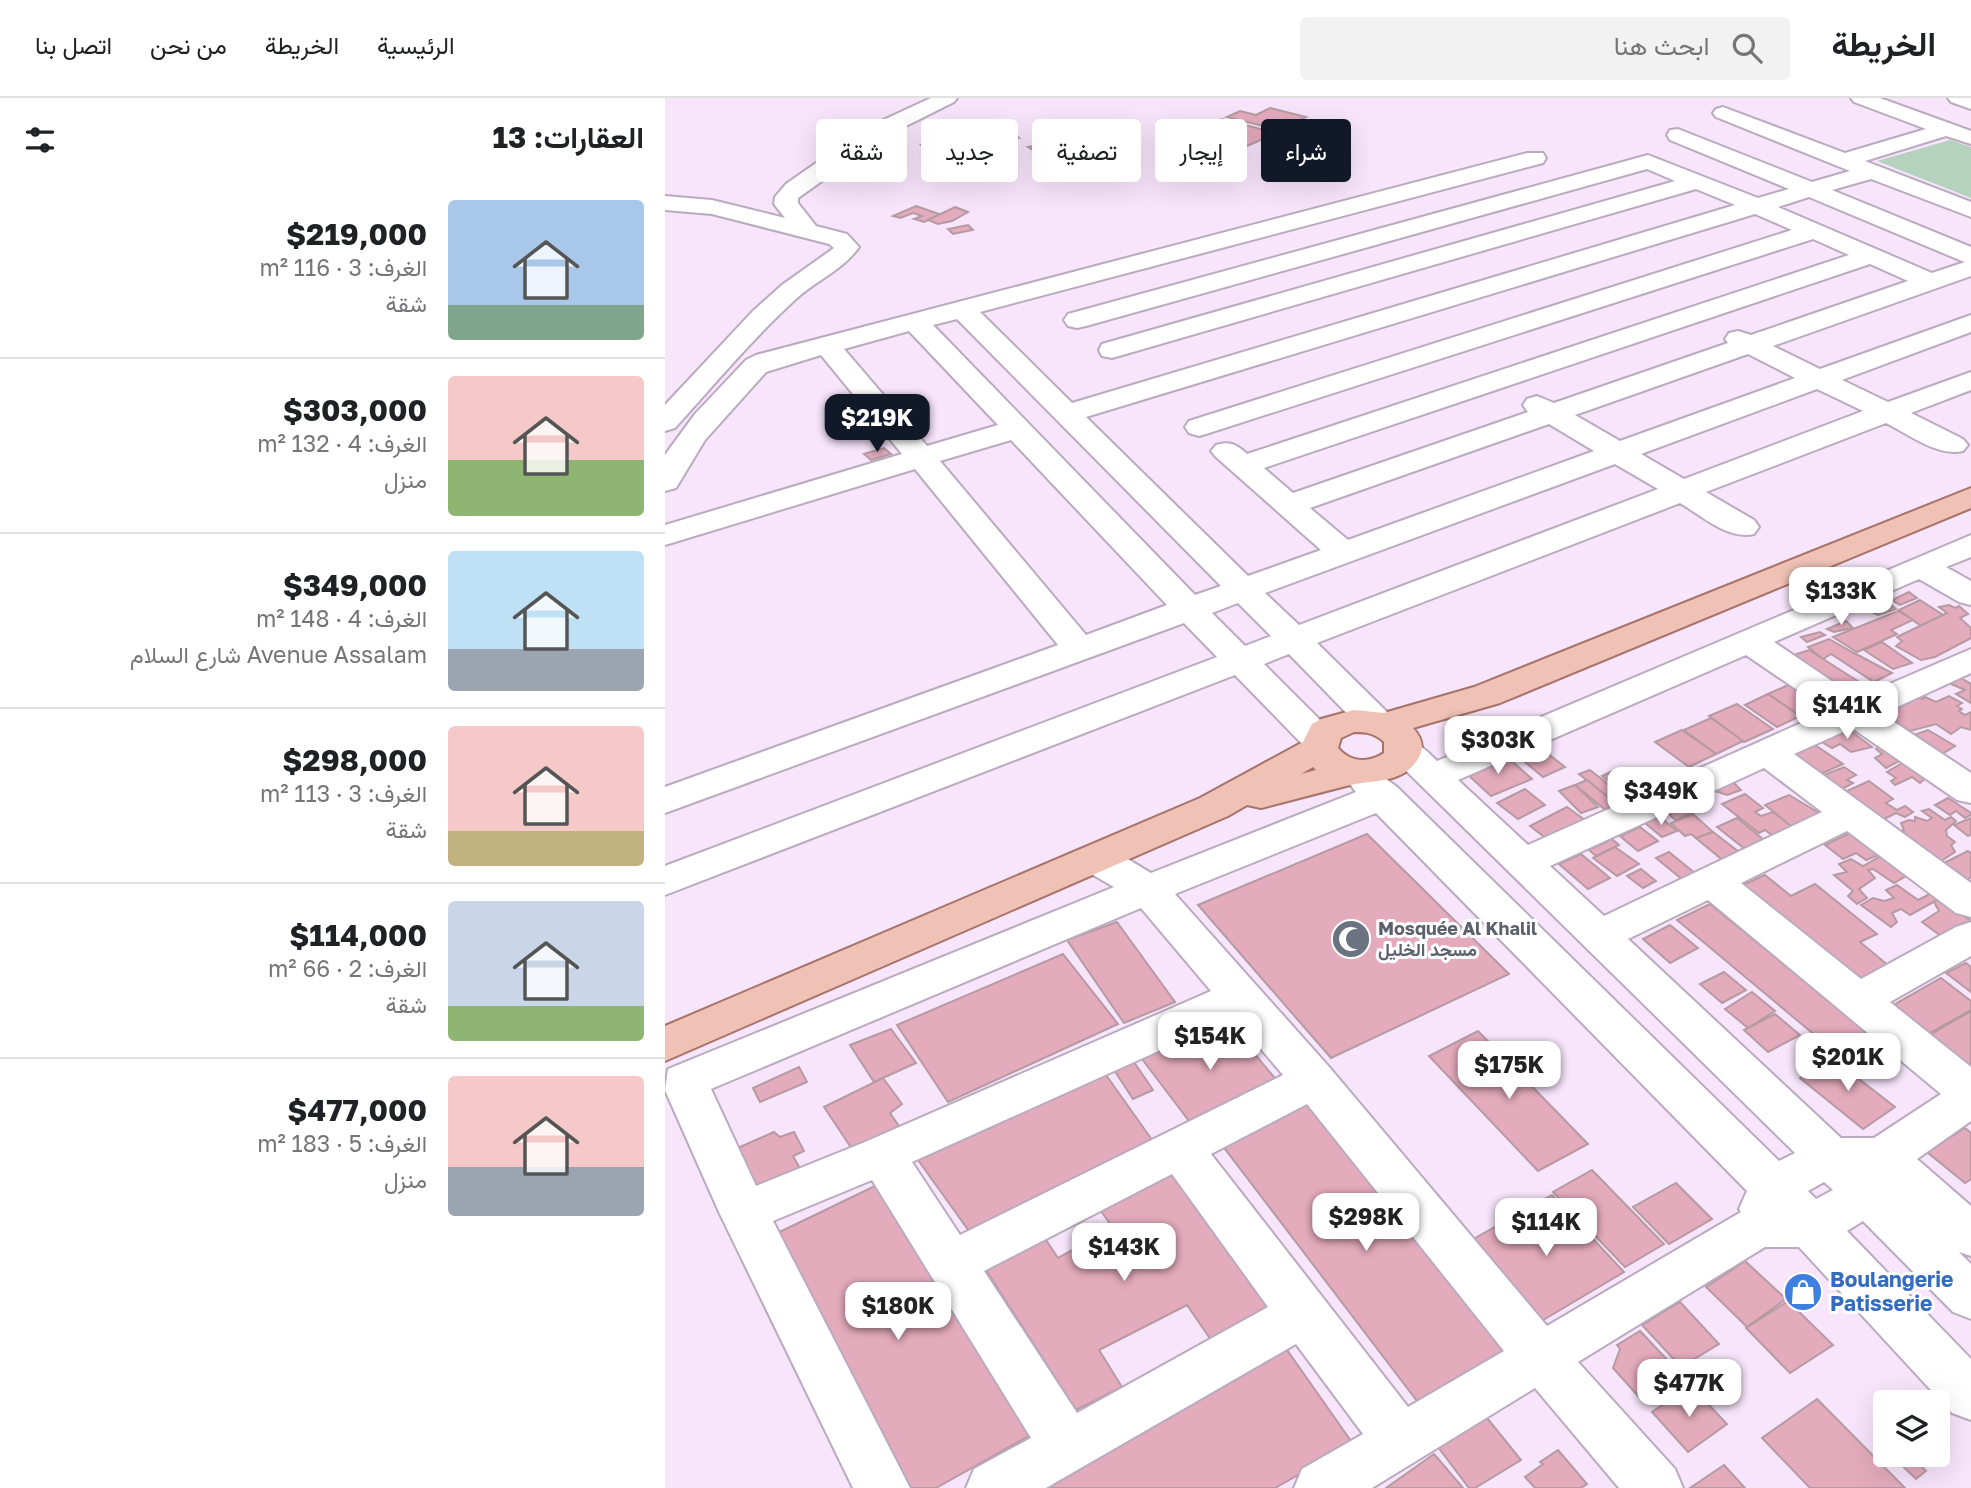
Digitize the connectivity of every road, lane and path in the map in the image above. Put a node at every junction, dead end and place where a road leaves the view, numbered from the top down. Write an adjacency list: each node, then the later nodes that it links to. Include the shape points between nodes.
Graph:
1 (947, 98): 20 (street, via 876,132 794,189 786,204)
2 (1861, 98): 6 (street)
3 (1958, 98): 4 (street)
4 (1971, 103)
5 (1723, 113): 10 (street)
6 (1948, 129): 8 (street); 10 (street)
7 (1678, 135): 14 (street)
8 (1971, 138)
9 (1535, 158): 13 (street)
10 (1844, 160): 11 (street)
11 (1873, 171): 14 (street); 17 (street)
12 (1697, 182): 16 (street); 18 (street, via 1648,162); 21 (street)
13 (1428, 186): 18 (street); 22 (street)
14 (1811, 190): 16 (street); 24 (street)
15 (665, 203): 20 (street, via 703,206)
16 (1757, 206): 19 (street); 25 (street)
17 (1971, 209)
18 (1476, 210): 21 (street); 26 (street)
19 (1814, 231): 23 (street); 31 (street)
20 (808, 232): 49 (street, via 838,239 846,251 762,317)
21 (1522, 232): 25 (street); 29 (street)
22 (1245, 235): 26 (street); 30 (street)
23 (1870, 256): 28 (street); 33 (street)
24 (1971, 256)
25 (1579, 260): 31 (street); 34 (street)
26 (1290, 261): 29 (street); 35 (street)
27 (1971, 268): 28 (street)
28 (1931, 282): 39 (street)
29 (1335, 286): 34 (street); 41 (street)
30 (1041, 288): 32 (street); 35 (street)
31 (1635, 288): 33 (street); 40 (street)
32 (962, 309): 36 (street); 47 (street)
33 (1691, 316): 39 (street); 44 (street)
34 (1389, 317): 40 (street); 45 (street)
35 (1077, 320): 41 (street)
36 (915, 322): 38 (street); 51 (street)
37 (1971, 323): 42 (street)
38 (827, 345): 54 (street); 56 (street, via 756,366 694,431)
39 (1750, 345): 42 (street); 48 (street)
40 (1443, 349): 44 (street); 50 (street)
41 (1112, 350): 45 (street)
42 (1820, 379): 46 (street); 53 (street)
43 (1971, 380): 46 (street)
44 (1496, 381): 48 (street); 55 (street)
45 (1154, 388): 47 (street); 50 (street)
46 (1888, 412): 52 (street); 57 (street)
47 (1068, 413): 51 (street, via 1071,422 1051,434 1031,435); 65 (street)
48 (1551, 414): 53 (street); 59 (street)
49 (665, 422)
50 (1199, 427): 55 (street)
51 (1016, 429): 54 (street); 67 (street)
52 (1953, 445)
53 (1617, 453): 57 (street); 63 (street)
54 (921, 458): 61 (street); 70 (street)
55 (1243, 466): 59 (street)
56 (665, 482)
57 (1683, 491): 60 (street); 68 (street)
58 (1971, 497): 75 (main road, via 1487,695)
59 (1288, 505): 63 (street)
60 (1743, 527)
61 (665, 535)
62 (1971, 545): 64 (street)
63 (1344, 553): 65 (street)
64 (1922, 567): 66 (street); 69 (street)
65 (1245, 589): 67 (street); 68 (street)
66 (1971, 595)
67 (1189, 609): 70 (street); 71 (street)
68 (1296, 641): 71 (street); 75 (street)
69 (1750, 642): 73 (street); 75 (street)
70 (1080, 649): 80 (street)
71 (1241, 660): 74 (street); 85 (street)
72 (1971, 660): 73 (street)
73 (1855, 715): 76 (street); 77 (street)
74 (1319, 744): 75 (main road, via 1325,732 1347,721); 78 (main road, via 1331,764); 81 (main road)
75 (1400, 744): 78 (main road, via 1399,760); 84 (street)
76 (1766, 752): 82 (street); 84 (street)
77 (1956, 763): 79 (street)
78 (1366, 780): 81 (main road); 87 (street); 100 (street)
79 (1971, 791)
80 (665, 801)
81 (1214, 807): 83 (main road)
82 (1850, 814): 86 (street); 88 (street)
83 (1095, 859): 87 (street); 93 (main road)
84 (1523, 863): 89 (street)
85 (665, 881)
86 (1713, 882): 89 (street); 92 (street)
87 (1148, 889): 91 (street); 93 (street)
88 (1971, 903)
89 (1599, 936): 98 (street)
90 (1971, 937): 92 (street)
91 (1240, 996): 94 (street); 97 (street)
92 (1857, 1001): 95 (street)
93 (671, 1057): 101 (street)
94 (1314, 1080): 96 (street); 107 (street)
95 (1971, 1095): 99 (street)
96 (1179, 1148): 104 (street); 106 (street)
97 (882, 1155): 101 (street); 104 (street)
98 (1830, 1157): 99 (street); 100 (street)
99 (1875, 1176): 102 (street); 103 (street); 105 (street)
100 (1765, 1206): 102 (street); 107 (street)
101 (744, 1212): 112 (street)
102 (1813, 1226): 108 (street)
103 (1971, 1236)
104 (952, 1263): 110 (street)
105 (1971, 1297)
106 (1303, 1314): 109 (street); 110 (street)
107 (1539, 1355): 109 (street); 114 (street)
108 (1971, 1396)
109 (1400, 1439): 111 (street)
110 (1067, 1446): 113 (street)
111 (1342, 1483)
112 (881, 1488)
113 (994, 1488)
114 (1655, 1488)

